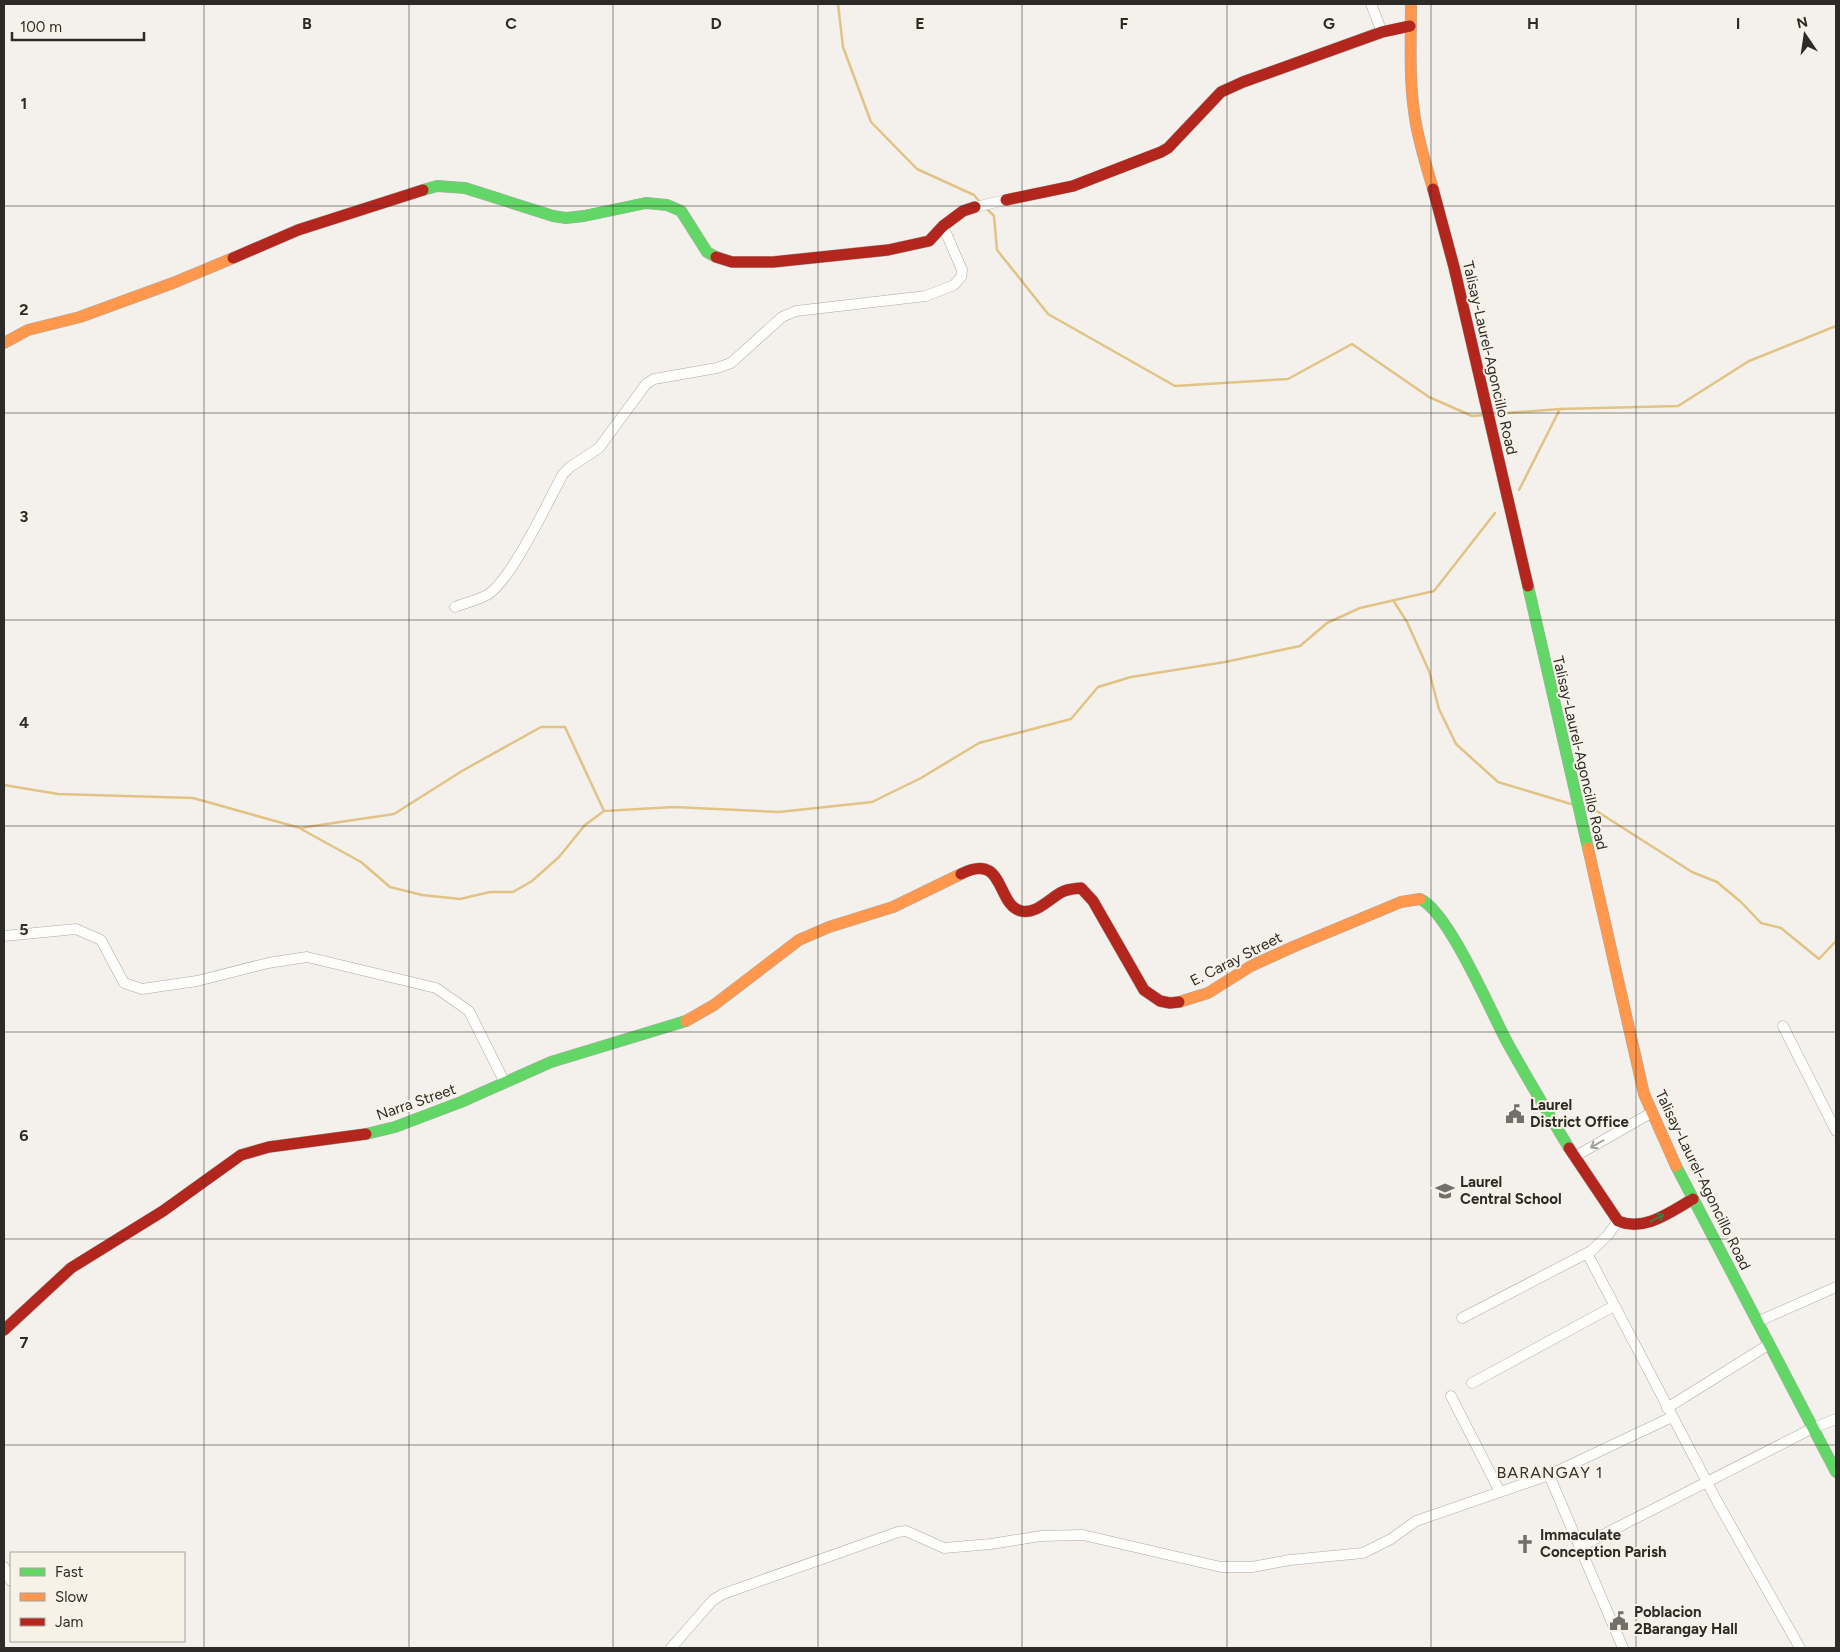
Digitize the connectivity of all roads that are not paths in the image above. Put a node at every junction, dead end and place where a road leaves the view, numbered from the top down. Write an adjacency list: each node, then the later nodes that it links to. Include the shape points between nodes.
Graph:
1 (1371, 4): 4 (street)
2 (1411, 4): 3 (street, Talisay-Laurel-Agoncillo Road)
3 (1410, 26): 4 (street); 14 (street, Talisay-Laurel-Agoncillo Road, via 1411,79 1419,140 1454,267 1582,829)
4 (1382, 32): 5 (street, via 1221,92 1161,152 1073,186)
5 (1006, 200): 6 (street)
6 (974, 207): 7 (street)
7 (943, 226): 8 (street, via 929,241 888,250 773,262 732,262 707,252 681,211 667,205 646,203 566,218 465,188 437,186 298,230 98,311 28,330); 9 (street, via 962,270 954,285 926,296 796,311 782,317 731,363 654,379 646,384 599,448 563,474 499,585 487,595)
8 (4, 344)
9 (455, 607)
10 (4, 936): 13 (street, via 76,929 102,940 124,983 142,989 197,981 307,957 436,988 469,1012)
11 (799, 940): 13 (street, Narra Street, via 695,1017 559,1060); 16 (street, E. Caray Street, via 824,928 913,899 969,870 984,868 1019,912 1036,910 1064,890 1081,888 1093,901 1144,990 1156,1000 1170,1003 1203,995 1258,962 1401,902 1420,899 1434,909 1456,942 1507,1042)
12 (1783, 1026): 15 (street)
13 (504, 1083): 24 (street, Narra Street, via 395,1127 269,1147 241,1156 163,1211 71,1268)
14 (1651, 1113): 16 (street, one-way to 16); 17 (street, Talisay-Laurel-Agoncillo Road)
15 (1836, 1131)
16 (1574, 1157): 18 (street)
17 (1693, 1199): 18 (street, one-way to 17, via 1629,1225 1647,1223); 23 (street, Talisay-Laurel-Agoncillo Road)
18 (1618, 1221): 19 (street, via 1607,1236)
19 (1587, 1253): 21 (street); 22 (street)
20 (1836, 1287): 23 (street)
21 (1614, 1306): 26 (street); 28 (street)
22 (1462, 1318)
23 (1757, 1322): 25 (street, Talisay-Laurel-Agoncillo Road)
24 (4, 1330)
25 (1768, 1345): 28 (street); 30 (street, Talisay-Laurel-Agoncillo Road)
26 (1472, 1382)
27 (1451, 1396): 34 (street)
28 (1669, 1412): 32 (street); 33 (street)
29 (1836, 1419): 30 (street)
30 (1813, 1428): 31 (street, Talisay-Laurel-Agoncillo Road); 33 (street)
31 (1836, 1472)
32 (1549, 1475): 34 (street); 35 (street)
33 (1707, 1482): 35 (street); 40 (street)
34 (1500, 1492): 38 (street, via 1416,1521 1363,1553 1252,1567 1221,1568 1083,1535 1041,1536 944,1548 906,1531 898,1532 723,1594 713,1600)
35 (1581, 1546): 39 (street)
36 (4, 1566): 37 (street)
37 (10, 1579)
38 (670, 1648)
39 (1623, 1648)
40 (1800, 1648)

